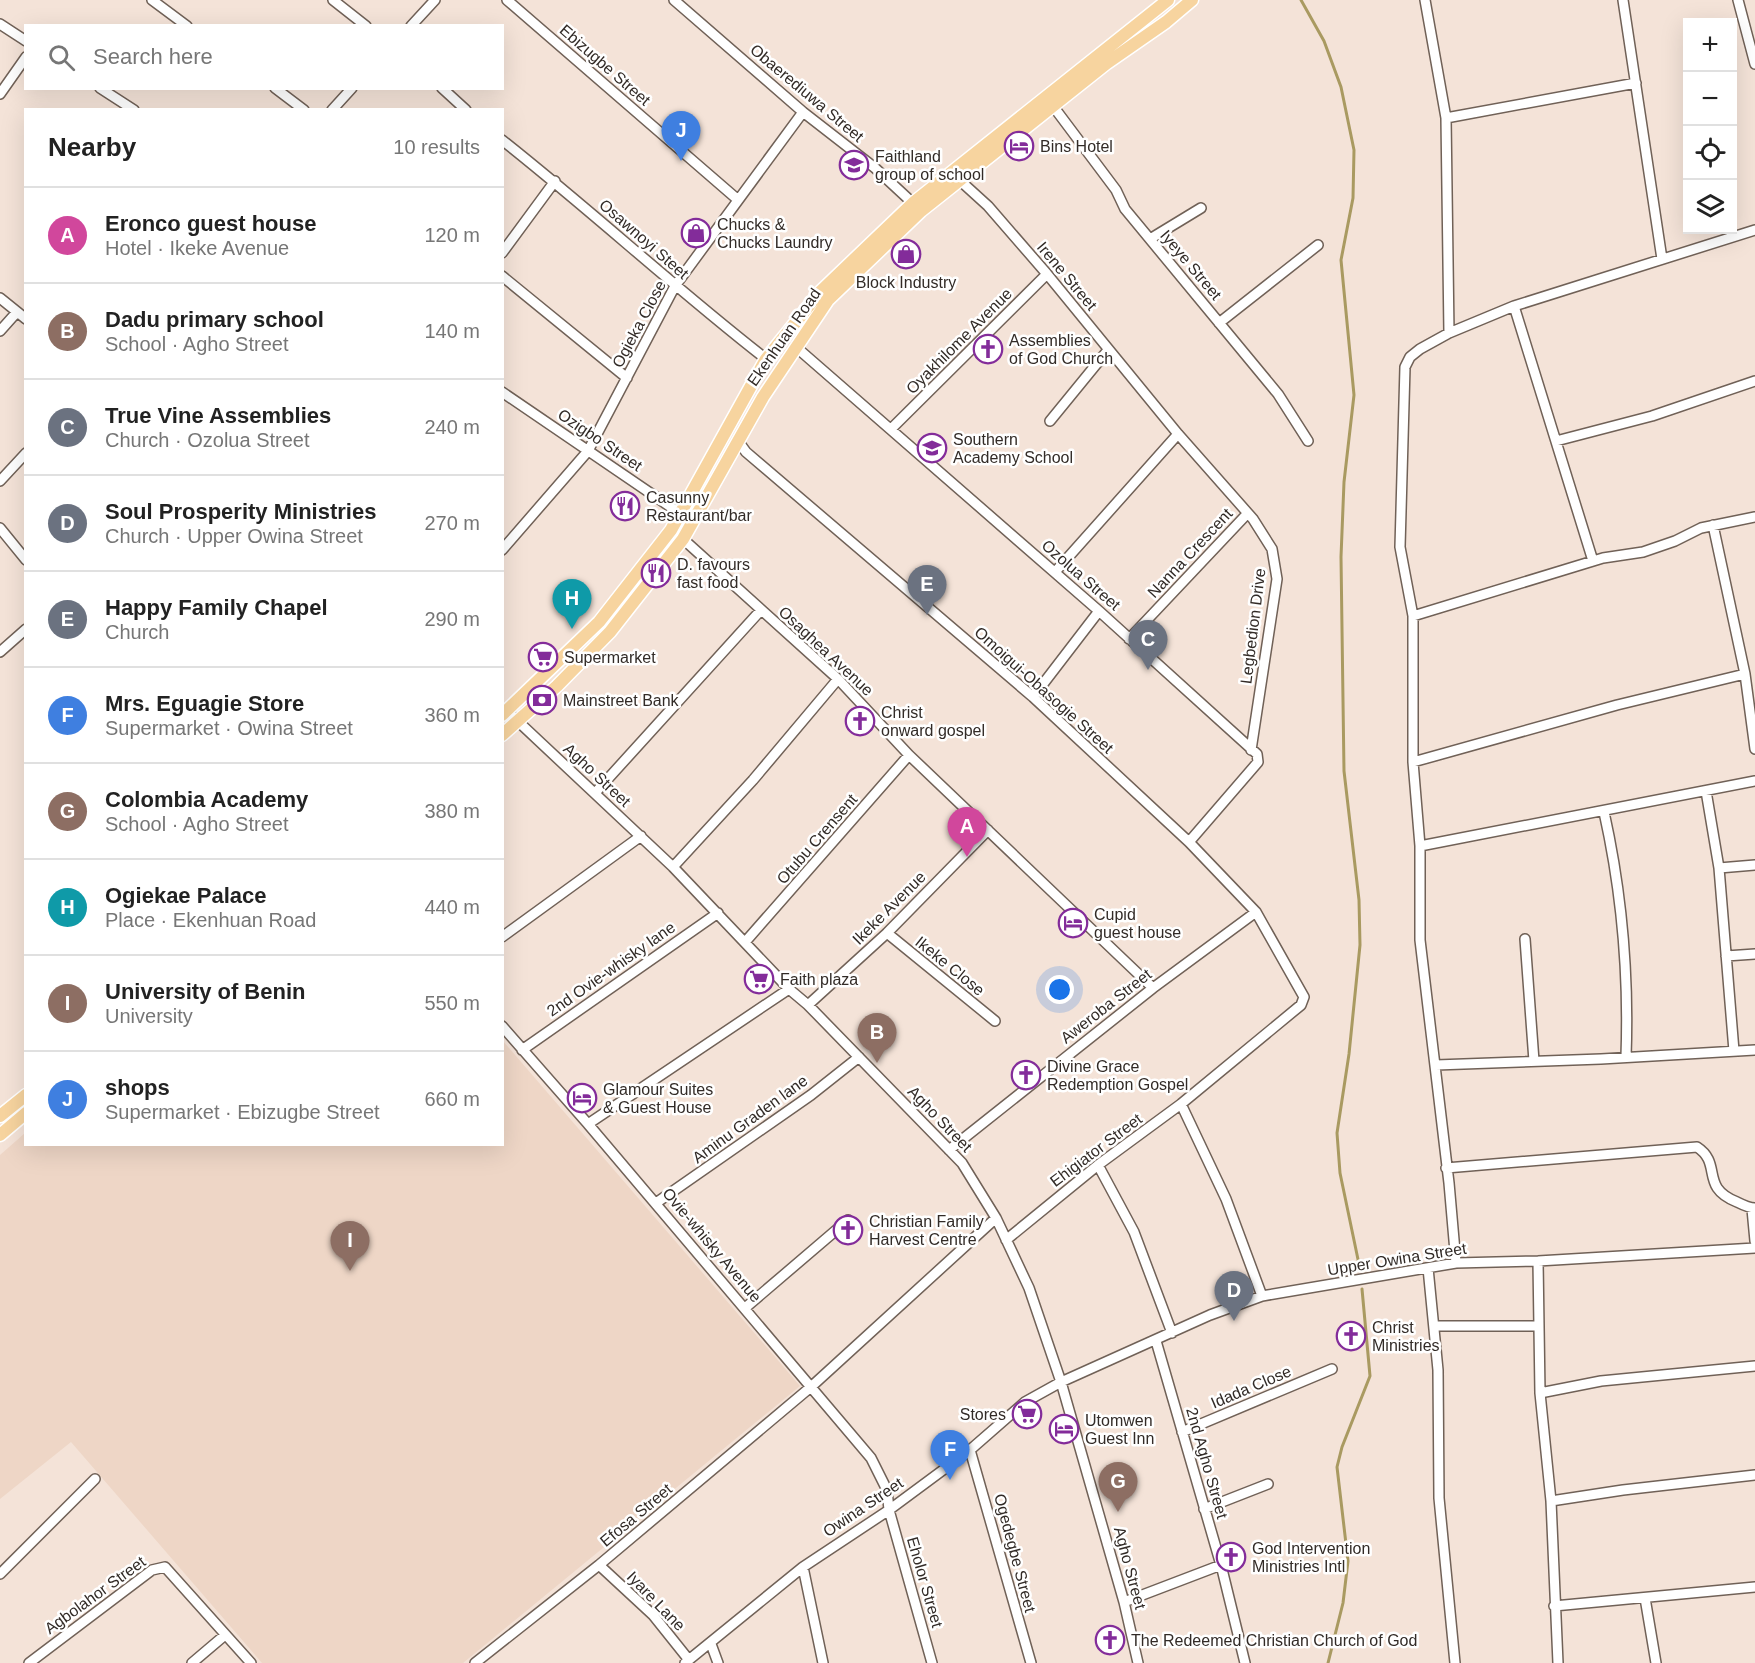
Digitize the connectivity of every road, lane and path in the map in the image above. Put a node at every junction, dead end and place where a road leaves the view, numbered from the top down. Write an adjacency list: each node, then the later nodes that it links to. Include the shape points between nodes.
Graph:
1 (152, 0): 13 (street)
2 (333, 0): 14 (street)
3 (435, 0): 15 (street)
4 (507, 0): 35 (street, Ebizugbe Street)
5 (674, 0): 30 (street, Obaerediuwa Street)
6 (1168, 0): 11 (main road, Ekenhuan Road)
7 (1192, 0): 25 (main road, Ekenhuan Road)
8 (1425, 0): 31 (street)
9 (1623, 0): 19 (street)
10 (1738, 0): 18 (street)
11 (1154, 5): 33 (main road, Ekenhuan Road)
12 (0, 24): 16 (street)
13 (184, 24)
14 (363, 24)
15 (413, 24)
16 (24, 40)
17 (24, 60): 24 (street)
18 (1755, 64)
19 (1636, 83): 31 (street); 42 (street)
20 (103, 90): 26 (street)
21 (278, 90): 27 (street)
22 (350, 90): 28 (street)
23 (444, 90): 29 (street)
24 (0, 94)
25 (1053, 106): 33 (main road, Ekenhuan Road); 39 (street, Iyeye Street)
26 (131, 108)
27 (301, 108)
28 (334, 108)
29 (464, 108)
30 (803, 112): 35 (street, Ogieka Close); 36 (street, Obaerediuwa Street, via 875,168)
31 (1446, 118): 52 (street)
32 (504, 142): 34 (street, Osawnoyi Steet)
33 (955, 176): 36 (main road, Ekenhuan Road); 43 (street, Irene Street, via 988,206)
34 (555, 182): 41 (street); 45 (street, Osawnoyi Steet)
35 (737, 199): 45 (street, Ogieka Close)
36 (917, 207): 53 (main road, Ekenhuan Road, via 828,300); 55 (main road, Ekenhuan Road, via 821,291)
37 (1201, 208): 39 (street)
38 (1755, 230): 42 (street)
39 (1150, 239): 50 (street, Iyeye Street)
40 (1318, 245): 50 (street)
41 (504, 250)
42 (1662, 259): 47 (street)
43 (1047, 274): 54 (street, Irene Street); 60 (street, Oyakhilome Avenue)
44 (504, 278): 56 (street)
45 (675, 286): 55 (street, Osawnoyi Steet); 56 (street, Ogieka Close)
46 (0, 298): 48 (street)
47 (1515, 306): 52 (street); 64 (street)
48 (17, 312): 49 (street); 51 (street)
49 (24, 317)
50 (1219, 323): 63 (street, Iyeye Street, via 1278,394)
51 (0, 332)
52 (1449, 333): 80 (street, via 1420,349 1406,367 1400,548)
53 (796, 347): 60 (street, Ozolua Street); 62 (main road, Ekenhuan Road)
54 (1108, 350): 59 (street); 61 (street, Irene Street)
55 (766, 359): 68 (main road, Ekenhuan Road)
56 (627, 378): 65 (street, Ogieka Close)
57 (1755, 381): 64 (street, via 1652,416)
58 (504, 393): 65 (street, Ozigbo Street)
59 (1050, 421)
60 (891, 429): 77 (street, Ozolua Street)
61 (1178, 434): 69 (street, Irene Street); 77 (street)
62 (738, 441): 73 (main road, Ekenhuan Road); 86 (street, Omoigui-Obasogie Street, via 746,452)
63 (1308, 441)
64 (1556, 441): 76 (street)
65 (588, 451): 68 (street, Ozigbo Street); 74 (street, Ogieka Close)
66 (24, 455): 67 (street)
67 (0, 481)
68 (681, 513): 87 (main road, Ekenhuan Road, via 599,622)
69 (1247, 514): 82 (street, Nanna Crescent); 91 (street, Legbedion Drive, via 1272,549 1277,568)
70 (1755, 517): 71 (street)
71 (1713, 525): 76 (street, via 1643,552); 84 (street)
72 (0, 528): 75 (street)
73 (683, 539): 78 (street, Osaghea Avenue); 88 (main road, Ekenhuan Road, via 610,632)
74 (504, 548)
75 (24, 558)
76 (1593, 561): 80 (street)
77 (1055, 572): 79 (street, Ozolua Street)
78 (761, 610): 85 (street, Osaghea Avenue); 96 (street)
79 (1100, 611): 82 (street, Ozolua Street); 86 (street)
80 (1413, 615): 93 (street)
81 (24, 631): 83 (street)
82 (1129, 639): 91 (street, Ozolua Street)
83 (0, 652)
84 (1745, 674): 90 (street); 93 (street)
85 (838, 679): 92 (street, Osaghea Avenue); 103 (street)
86 (1033, 697): 100 (street, Omoigui-Obasogie Street)
87 (505, 713): 88 (street, Agho Street)
88 (517, 722): 89 (main road, Ekenhuan Road); 96 (street, Agho Street)
89 (504, 733)
90 (1755, 749)
91 (1251, 750): 100 (street, via 1257,754 1258,762)
92 (909, 755): 98 (street, Osaghea Avenue); 110 (street, Otubu Crensent)
93 (1413, 762): 101 (street)
94 (1755, 781): 95 (street)
95 (1706, 791): 97 (street); 104 (street)
96 (595, 793): 99 (street, Agho Street)
97 (1604, 812): 101 (street); 123 (street, via 1624,936)
98 (988, 830): 107 (street, Ikeke Avenue); 114 (street, Osaghea Avenue)
99 (641, 836): 103 (street, Agho Street); 108 (street)
100 (1190, 842): 106 (street, Omoigui-Obasogie Street)
101 (1420, 846): 125 (street, via 1420,940)
102 (1755, 865): 104 (street)
103 (673, 867): 105 (street, Agho Street)
104 (1719, 868): 112 (street)
105 (718, 912): 110 (street, Agho Street); 119 (street, 2nd Ovie-whisky lane)
106 (1256, 912): 113 (street, Omoigui-Obasogie Street); 114 (street, Aweroba Street)
107 (886, 933): 116 (street, Ikeke Avenue); 117 (street, Ikeke Close)
108 (504, 936)
109 (1525, 939): 124 (street)
110 (746, 941): 115 (street, Agho Street)
111 (1755, 954): 112 (street)
112 (1726, 956): 121 (street)
113 (1301, 987): 127 (street, Ehigiator Street, via 1301,1005)
114 (1153, 988): 132 (street, Aweroba Street)
115 (789, 989): 116 (street, Agho Street); 130 (street)
116 (808, 1005): 122 (street, Agho Street)
117 (996, 1021)
118 (504, 1028): 119 (street, Ovie-whisky Avenue)
119 (522, 1050): 130 (street, Ovie-whisky Avenue)
120 (1755, 1050): 121 (street)
121 (1734, 1051): 123 (street)
122 (859, 1057): 132 (street, Agho Street); 135 (street, Aminu Graden lane)
123 (1626, 1057): 124 (street)
124 (1534, 1061): 125 (street)
125 (1436, 1065): 134 (street)
126 (24, 1097): 129 (main road)
127 (1181, 1104): 133 (street, Ehigiator Street); 145 (street, via 1226,1199)
128 (24, 1115): 131 (main road)
129 (0, 1116)
130 (588, 1124): 135 (street, Ovie-whisky Avenue)
131 (0, 1135)
132 (949, 1150): 137 (street, Agho Street, via 962,1163)
133 (1098, 1165): 139 (street, Ehigiator Street); 149 (street, via 1134,1232)
134 (1446, 1168): 136 (street, via 1697,1146 1709,1160 1714,1186 1720,1194); 143 (street)
135 (656, 1203): 146 (street, Ovie-whisky Avenue)
136 (1754, 1208): 140 (street)
137 (996, 1218): 139 (street, Agho Street); 154 (street, Efosa Street)
138 (848, 1220): 146 (street)
139 (1006, 1240): 153 (street, Agho Street, via 1029,1288)
140 (1755, 1241)
141 (1755, 1248): 142 (street, Upper Owina Street)
142 (1538, 1261): 143 (street, Upper Owina Street); 148 (street)
143 (1456, 1263): 144 (street, Upper Owina Street)
144 (1428, 1268): 145 (street, Upper Owina Street); 147 (street)
145 (1262, 1296): 149 (street, Upper Owina Street)
146 (745, 1308): 154 (street, Ovie-whisky Avenue)
147 (1434, 1326): 148 (street); 185 (street, via 1439,1498)
148 (1539, 1326): 155 (street)
149 (1172, 1333): 150 (street, Upper Owina Street)
150 (1156, 1341): 153 (street, Upper Owina Street); 156 (street, 2nd Agho Street)
151 (1755, 1366): 155 (street, via 1601,1381)
152 (1332, 1370): 156 (street, Idada Close)
153 (1061, 1382): 157 (street, Owina Street, via 1025,1402); 170 (street, Agho Street)
154 (812, 1386): 163 (street, Ovie-whisky Avenue, via 871,1458 887,1490); 165 (street, Efosa Street)
155 (1540, 1393): 161 (street)
156 (1182, 1432): 162 (street, 2nd Agho Street)
157 (970, 1450): 163 (street, Owina Street); 182 (street, Ogedegbe Street)
158 (1755, 1475): 161 (street)
159 (95, 1479): 167 (street)
160 (1268, 1484): 162 (street)
161 (1551, 1501): 171 (street)
162 (1204, 1509): 164 (street, 2nd Agho Street)
163 (889, 1510): 166 (street, Owina Street); 181 (street, Eholor Street)
164 (1221, 1565): 170 (street); 184 (street, 2nd Agho Street)
165 (599, 1566): 174 (street, Iyare Lane, via 653,1615); 178 (street, Efosa Street)
166 (803, 1567): 173 (street, Owina Street); 180 (street)
167 (0, 1574)
168 (1755, 1587): 169 (street)
169 (1645, 1599): 171 (street); 187 (street)
170 (1124, 1602): 183 (street, Agho Street)
171 (1554, 1606): 186 (street)
172 (225, 1635): 175 (street, Agbolahor Street, via 161,1566); 176 (street); 177 (street)
173 (711, 1644): 174 (street, Owina Street); 179 (street)
174 (687, 1662)
175 (28, 1663)
176 (192, 1663)
177 (251, 1663)
178 (475, 1663)
179 (718, 1663)
180 (823, 1663)
181 (932, 1663)
182 (1031, 1663)
183 (1138, 1663)
184 (1245, 1663)
185 (1455, 1663)
186 (1558, 1663)
187 (1656, 1663)

